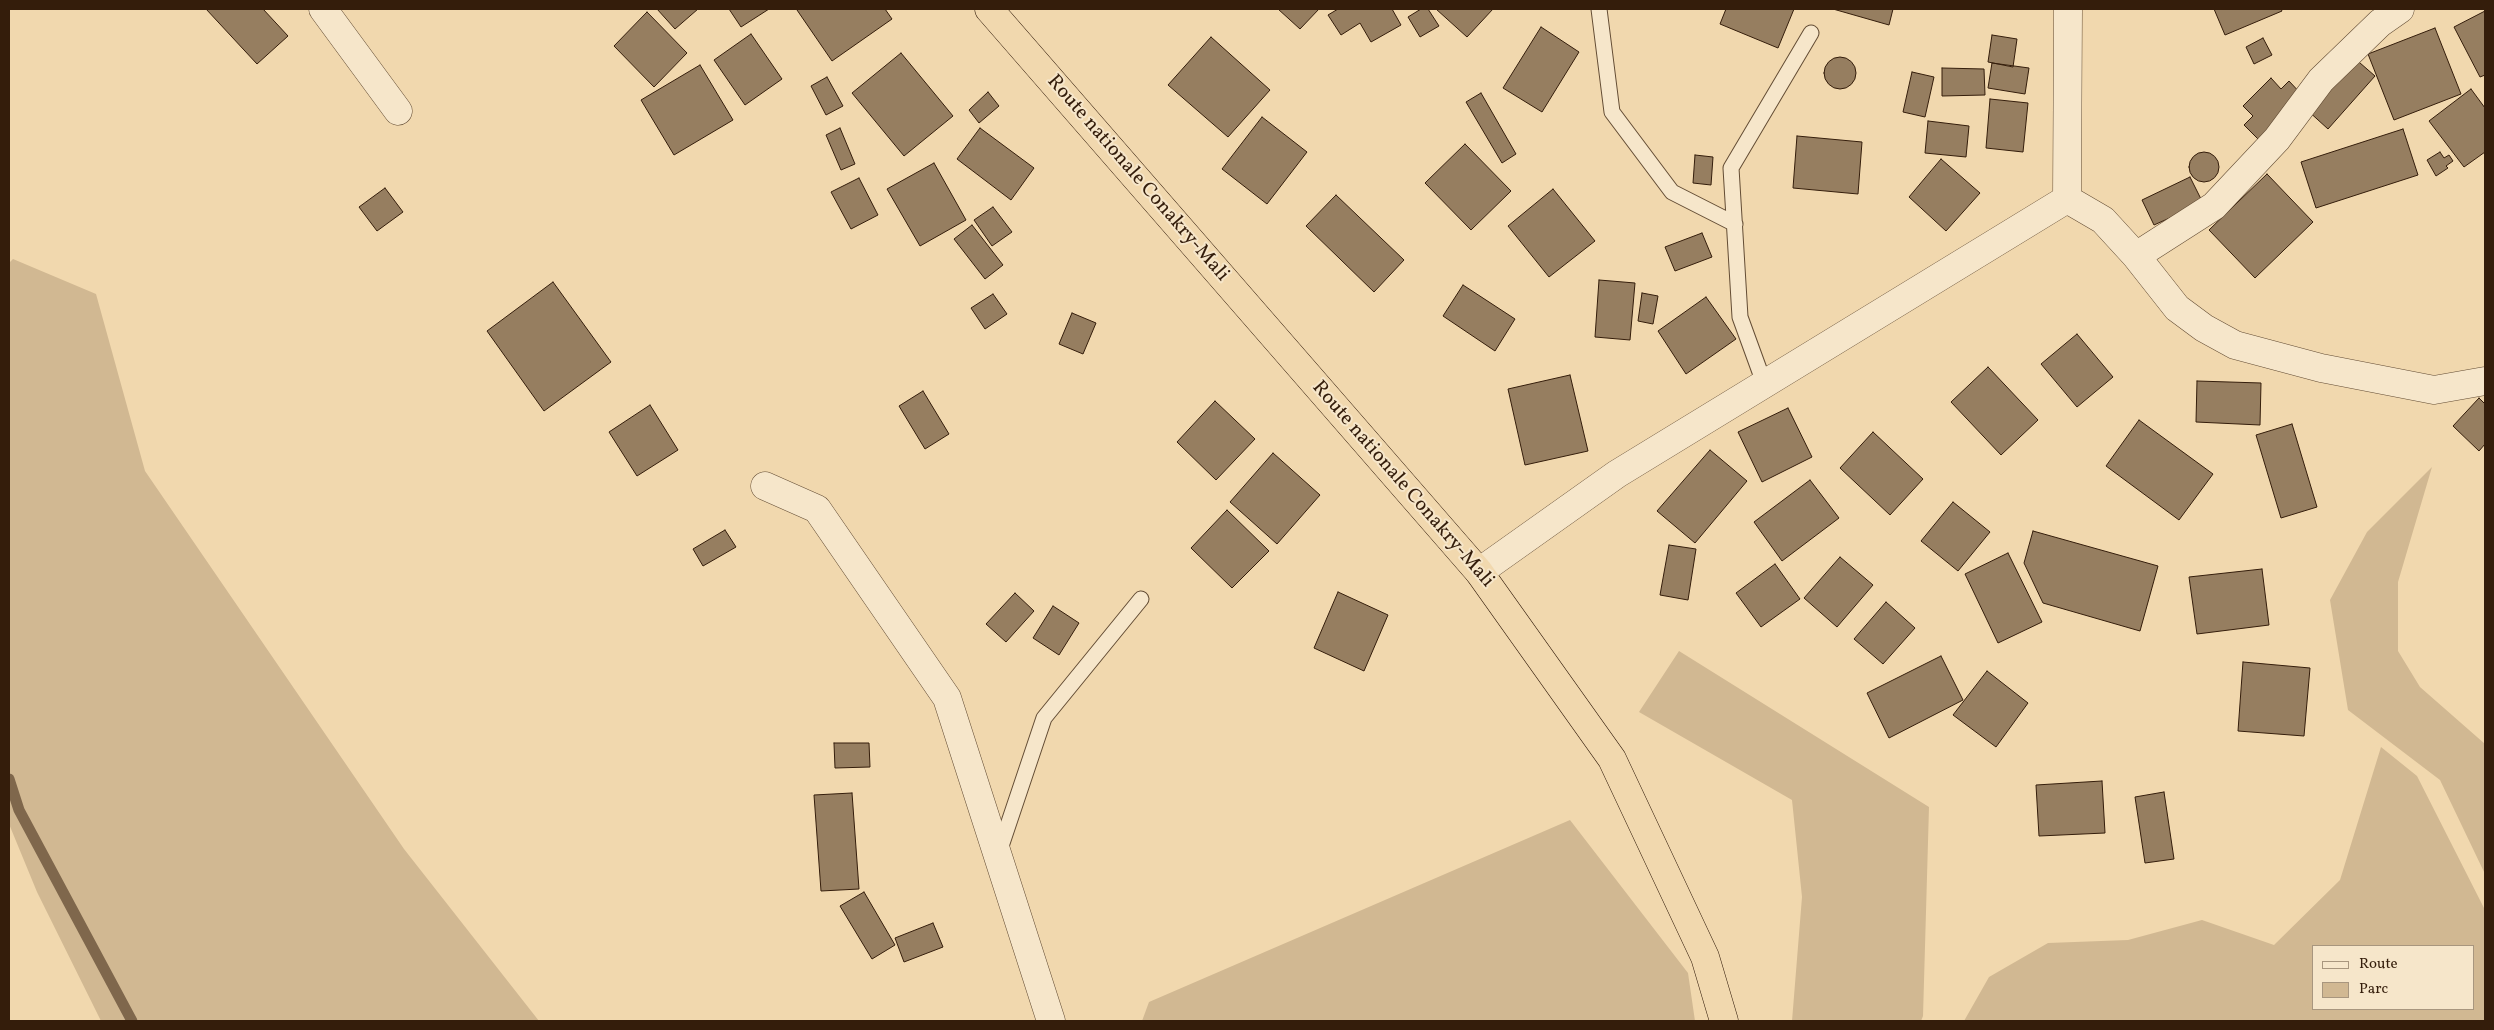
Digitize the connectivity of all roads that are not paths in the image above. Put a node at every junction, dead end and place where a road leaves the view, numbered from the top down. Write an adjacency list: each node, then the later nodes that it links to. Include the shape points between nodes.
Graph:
1 (324, 9): 7 (street)
2 (989, 9): 14 (highway, Route nationale Conakry-Mali)
3 (1599, 9): 9 (lane, via 1612,112 1672,192)
4 (2068, 9): 8 (street)
5 (2400, 9): 10 (street, via 2380,23 2321,80 2277,139 2214,206)
6 (1811, 34): 9 (lane, via 1731,168)
7 (398, 111)
8 (2066, 199): 10 (street, via 2103,220); 12 (street)
9 (1735, 224): 12 (lane, via 1740,317)
10 (2136, 256): 11 (street, via 2177,308 2235,345 2321,368 2434,390)
11 (2485, 381)
12 (1764, 383): 14 (street, via 1617,474)
13 (765, 486): 16 (street, via 817,509 947,698)
14 (1480, 572): 18 (highway, Route nationale Conakry-Mali, via 1612,759 1705,957)
15 (1141, 599): 16 (lane, via 1044,718)
16 (998, 856): 17 (street)
17 (1051, 1021)
18 (1724, 1021)

